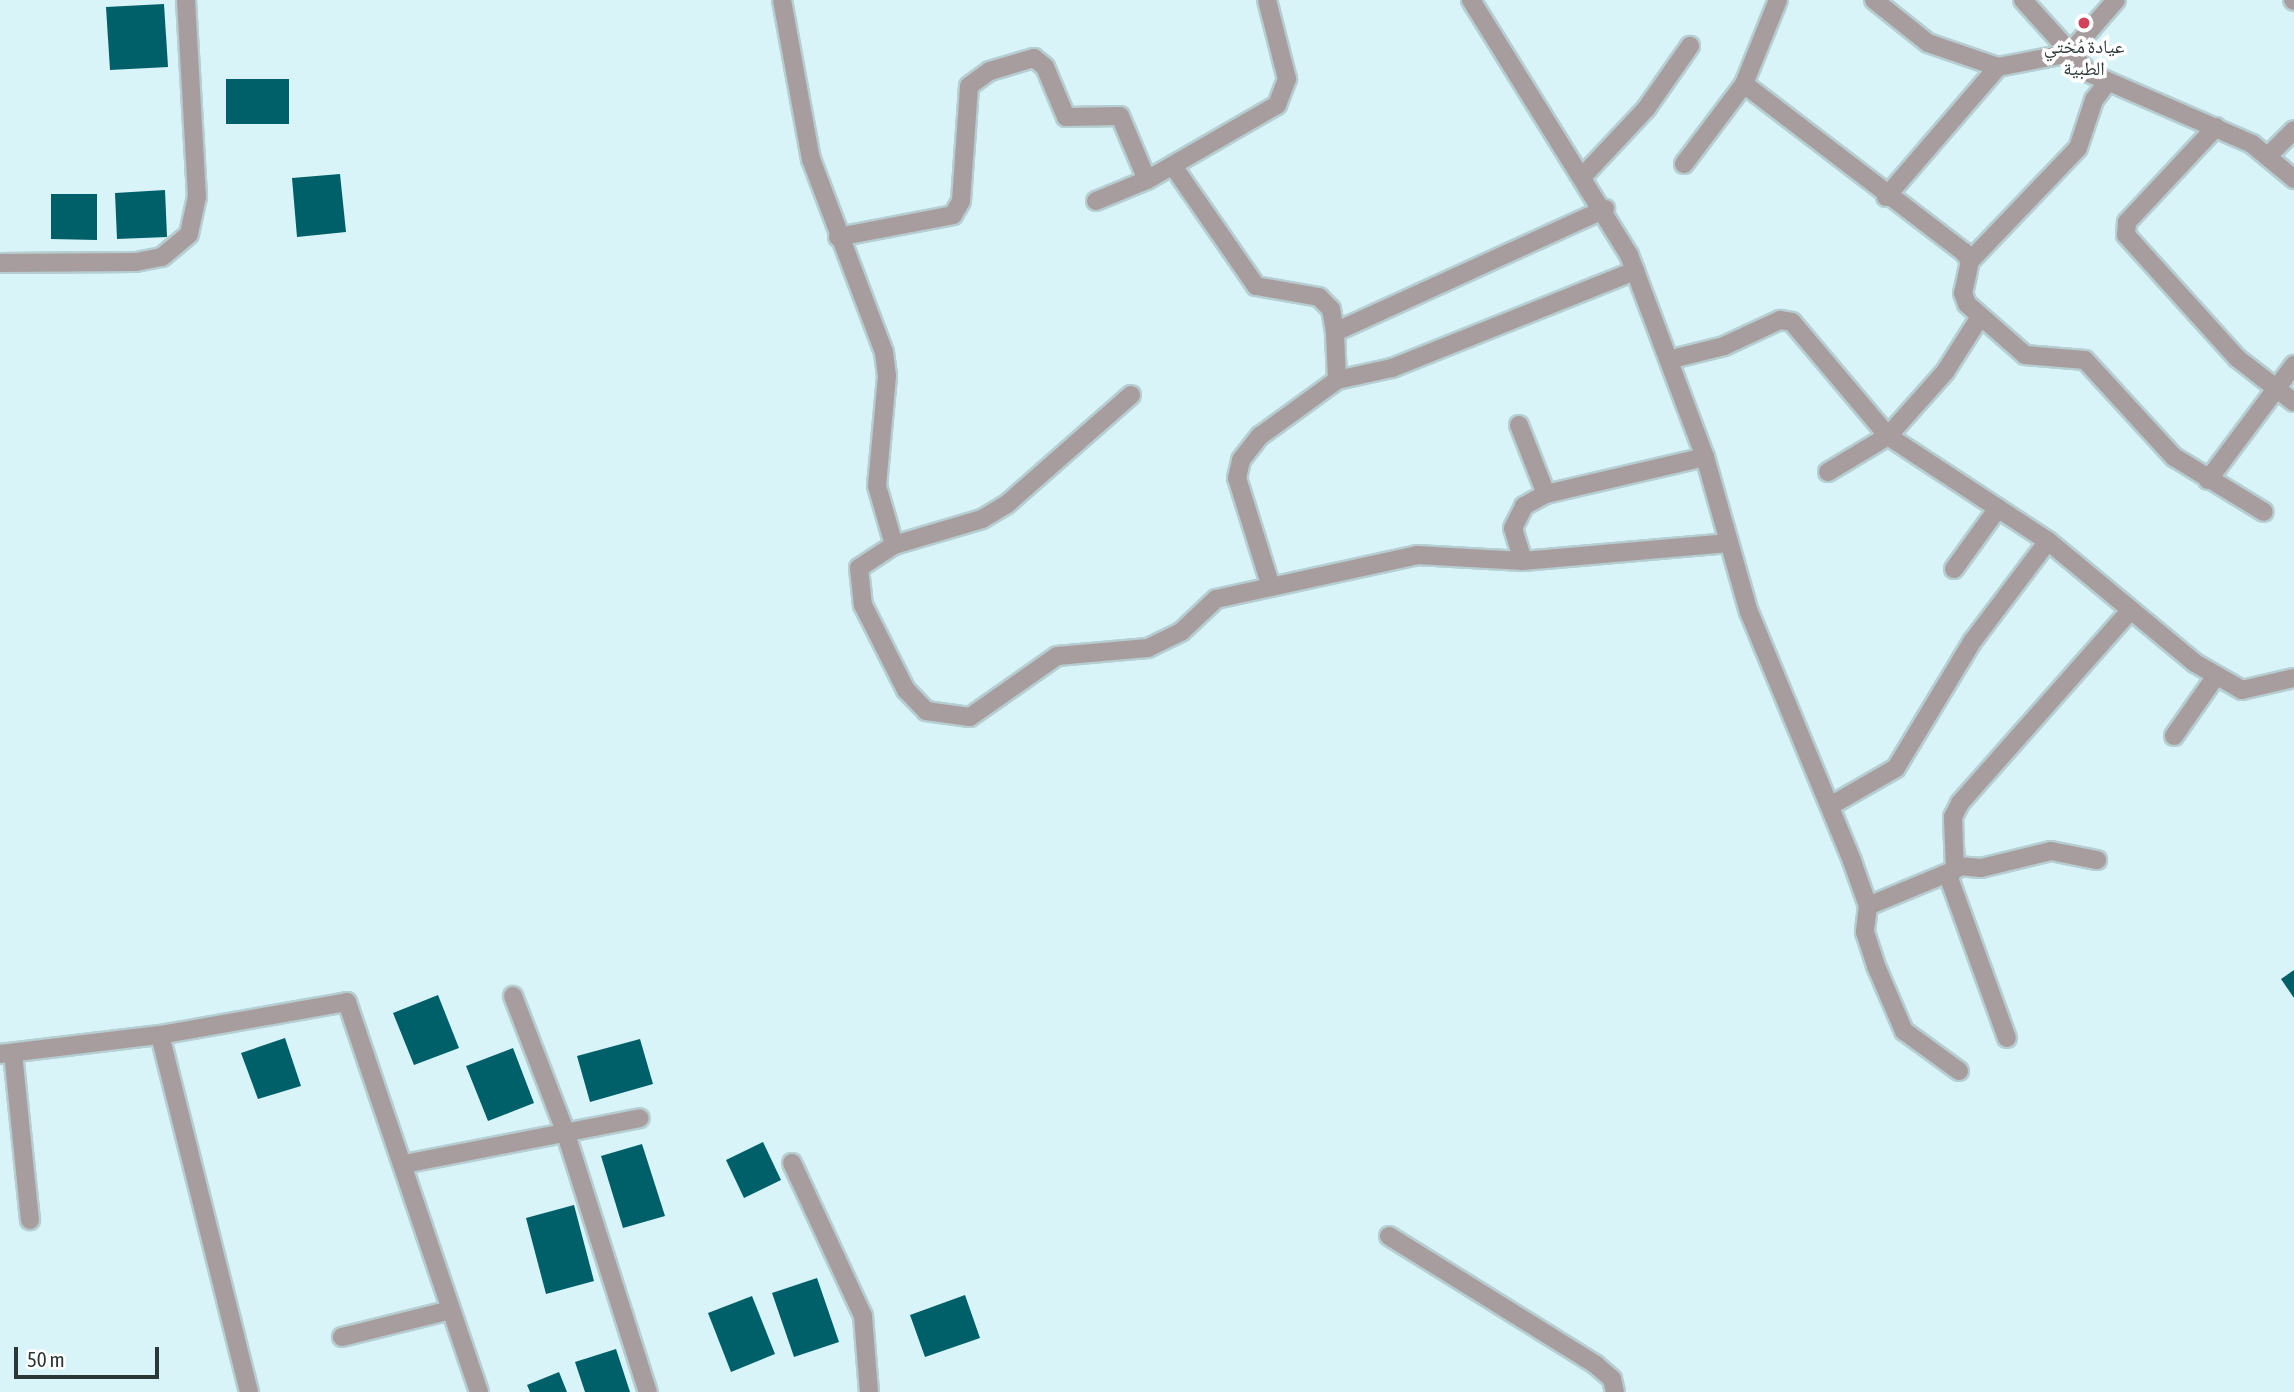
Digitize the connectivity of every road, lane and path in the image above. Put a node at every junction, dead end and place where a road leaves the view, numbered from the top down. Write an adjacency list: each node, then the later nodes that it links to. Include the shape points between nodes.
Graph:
1 (186, 0): 27 (street, via 197,197 190,234 162,257 136,262)
2 (782, 0): 25 (street, via 811,159)
3 (1267, 0): 18 (street, via 1287,79 1277,105)
4 (1471, 0): 19 (street)
5 (1777, 0): 13 (street)
6 (1874, 0): 11 (street, via 1928,43)
7 (2023, 0): 10 (street)
8 (2116, 0): 10 (street)
9 (1690, 46): 19 (street, via 1637,119)
10 (2070, 53): 11 (street); 12 (street)
11 (1998, 68): 22 (street)
12 (2107, 83): 14 (street); 26 (street, via 2094,100 2078,148)
13 (1744, 85): 17 (street); 22 (street)
14 (2216, 127): 16 (street); 34 (street, via 2127,222 2126,235 2223,344)
15 (2294, 130): 16 (street)
16 (2269, 155): 20 (street)
17 (1684, 164)
18 (1173, 166): 21 (street); 30 (street, via 1256,286 1319,297 1331,309)
19 (1583, 176): 24 (street)
20 (2294, 178)
21 (1147, 180): 23 (street); 25 (street, via 1120,116 1066,117 1045,66 1034,58 989,71 969,86 961,201 953,215)
22 (1886, 197): 26 (street)
23 (1096, 201)
24 (1605, 209): 28 (street); 30 (street)
25 (838, 237): 47 (street, via 884,352 887,388 877,486)
26 (1970, 261): 29 (street, via 1963,293)
27 (0, 263)
28 (1635, 271): 31 (street); 33 (street, via 1392,368)
29 (1980, 317): 38 (street, via 1945,372); 41 (street, via 2034,359 2069,355 2085,360 2174,457)
30 (1335, 332): 33 (street)
31 (1672, 359): 38 (street, via 1724,346 1780,320 1792,322); 39 (street)
32 (2294, 365): 34 (street)
33 (1337, 380): 50 (street, via 1260,436 1241,460 1239,498)
34 (2274, 386): 36 (street); 41 (street)
35 (1131, 395): 47 (street, via 1007,504 982,519)
36 (2294, 402)
37 (1519, 425): 42 (street)
38 (1888, 436): 40 (street); 43 (street)
39 (1705, 457): 42 (street); 46 (street)
40 (1828, 472)
41 (2208, 480): 44 (street)
42 (1546, 494): 48 (street, via 1517,516 1513,528)
43 (1998, 508): 45 (street); 49 (street)
44 (2264, 512)
45 (2048, 541): 51 (street); 55 (street, via 1972,642 1896,768)
46 (1728, 543): 48 (street); 55 (street, via 1749,612)
47 (894, 545): 50 (street, via 859,568 863,604 906,690 926,710 945,717 984,710 1057,656 1148,648 1181,632 1216,599)
48 (1523, 561): 50 (street, via 1439,551)
49 (1954, 569)
50 (1271, 587)
51 (2130, 611): 52 (street); 57 (street, via 1960,803 1953,817)
52 (2216, 676): 53 (street, via 2258,691); 54 (street)
53 (2294, 678)
54 (2174, 736)
55 (1830, 806): 58 (street)
56 (2096, 860): 57 (street, via 2045,851)
57 (1953, 872): 58 (street); 61 (street)
58 (1868, 906): 63 (street, via 1868,946 1900,1024)
59 (513, 996): 65 (street)
60 (160, 1035): 62 (street); 67 (street, via 347,1002); 72 (street)
61 (2007, 1038)
62 (6, 1053): 68 (street)
63 (1959, 1071)
64 (640, 1118): 65 (street)
65 (565, 1131): 67 (street); 74 (street)
66 (792, 1163): 75 (street, via 863,1316)
67 (404, 1164): 70 (street)
68 (30, 1220)
69 (1388, 1236): 76 (street, via 1596,1365 1612,1379)
70 (451, 1310): 71 (street); 73 (street)
71 (342, 1337)
72 (249, 1392)
73 (479, 1392)
74 (648, 1392)
75 (869, 1392)
76 (1615, 1392)

